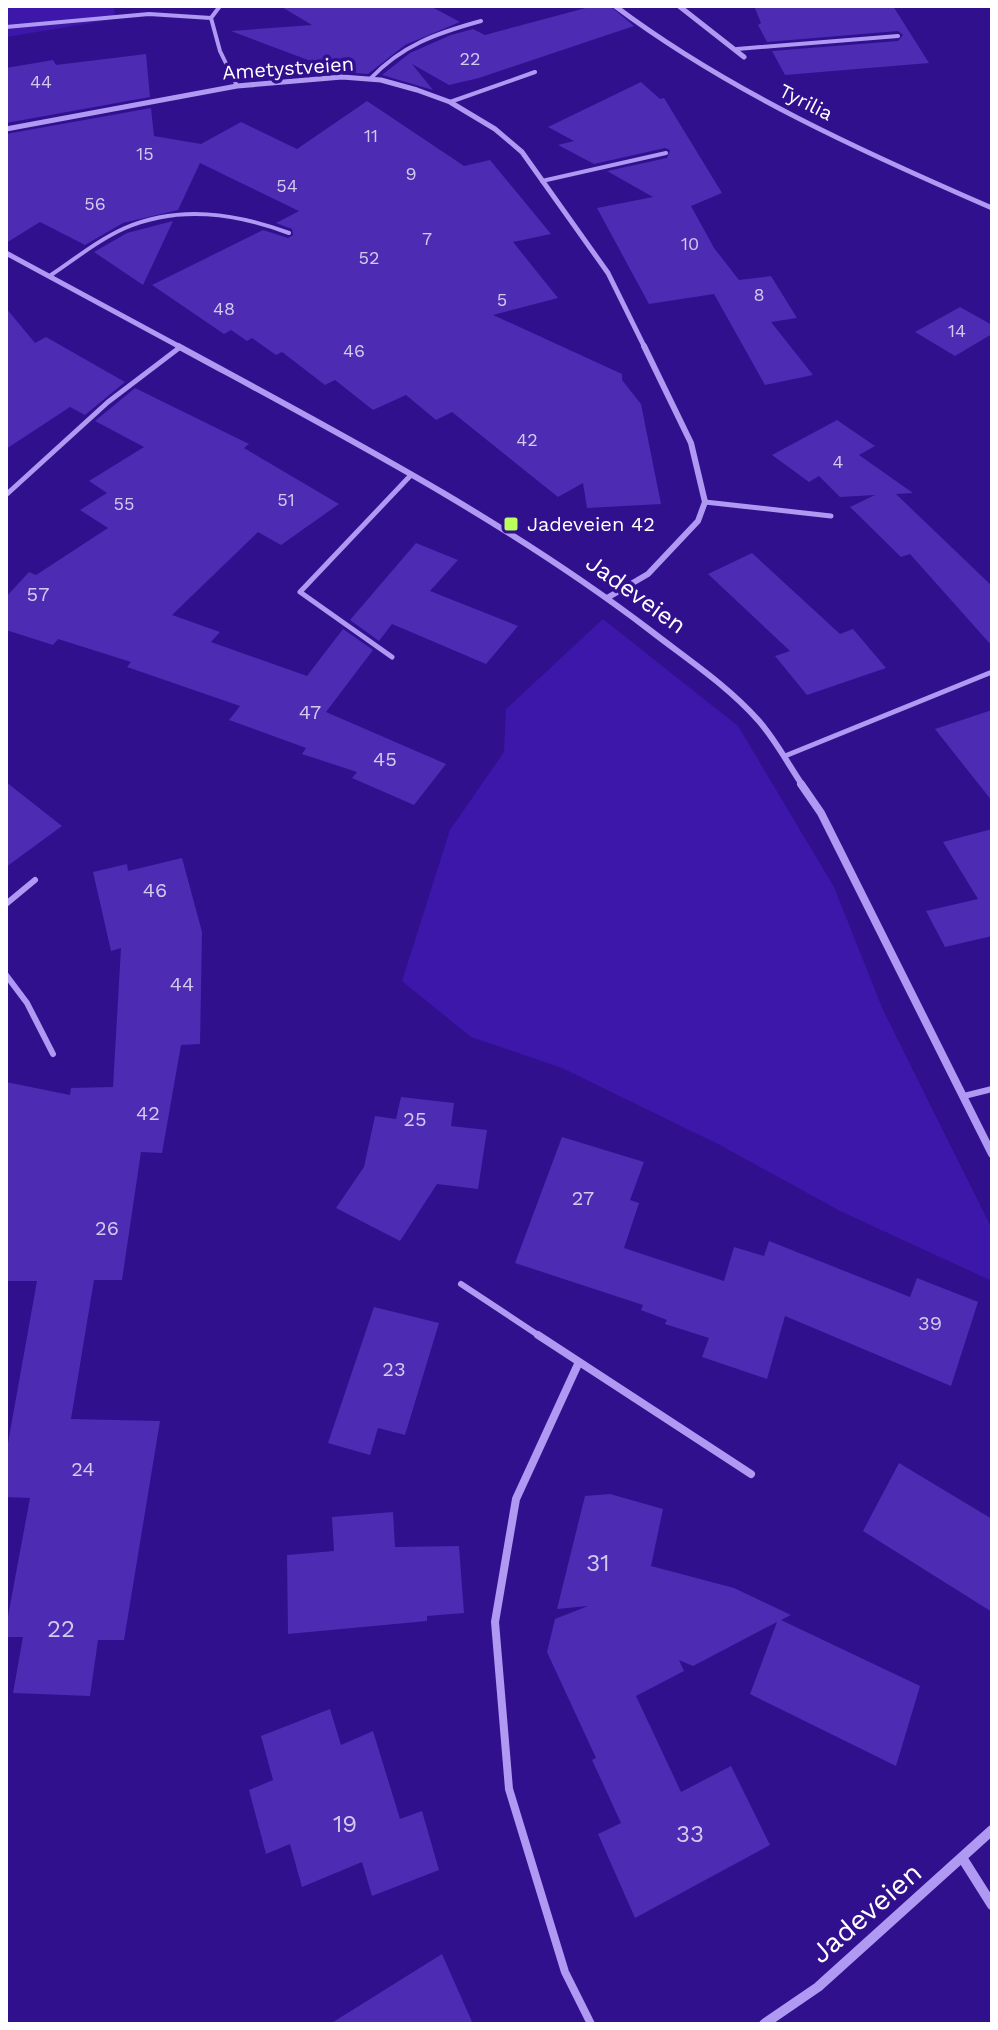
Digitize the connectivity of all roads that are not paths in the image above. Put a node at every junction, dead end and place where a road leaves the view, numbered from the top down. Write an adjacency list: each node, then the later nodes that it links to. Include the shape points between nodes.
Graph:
1 (220, 6): 4 (lane)
2 (615, 6): 17 (street, Tyrilia, via 709,70 902,169)
3 (679, 6): 8 (street)
4 (211, 18): 6 (lane, via 149,14); 12 (lane)
5 (481, 21): 11 (lane, via 412,41)
6 (6, 27)
7 (898, 36): 8 (lane)
8 (737, 49): 9 (street)
9 (744, 57)
10 (535, 72): 13 (lane)
11 (370, 79): 12 (street, Ametystveien); 13 (street, Ametystveien)
12 (237, 86): 14 (street, Ametystveien)
13 (450, 102): 16 (street, Ametystveien, via 522,152)
14 (6, 129)
15 (666, 153): 16 (lane)
16 (542, 181): 24 (street, Ametystveien, via 608,273 691,443)
17 (992, 208)
18 (289, 233): 20 (lane, via 251,218 178,214 126,228)
19 (8, 255): 20 (street, Jadeveien)
20 (51, 275): 21 (street, Jadeveien)
21 (179, 348): 22 (street, Jadeveien); 23 (lane, via 108,402)
22 (411, 475): 26 (street, Jadeveien); 27 (lane, via 300,592)
23 (7, 494)
24 (705, 502): 25 (lane); 26 (street, via 698,521 648,574)
25 (831, 516)
26 (607, 598): 29 (street, Jadeveien, via 722,686 759,721)
27 (392, 657)
28 (992, 672): 29 (lane)
29 (785, 756): 35 (street, Jadeveien, via 821,813)
30 (35, 880): 31 (lane)
31 (6, 904)
32 (6, 975): 33 (lane)
33 (53, 1054)
34 (992, 1089): 35 (lane)
35 (964, 1096): 36 (street, Jadeveien)
36 (992, 1154)
37 (461, 1284): 38 (lane)
38 (579, 1362): 39 (lane); 43 (lane, via 516,1499 495,1622 509,1789 565,1972)
39 (751, 1474)
40 (992, 1830): 41 (street, Jadeveien)
41 (963, 1859): 42 (street); 44 (street, Jadeveien, via 818,1987)
42 (992, 1905)
43 (591, 2024)
44 (764, 2024)

